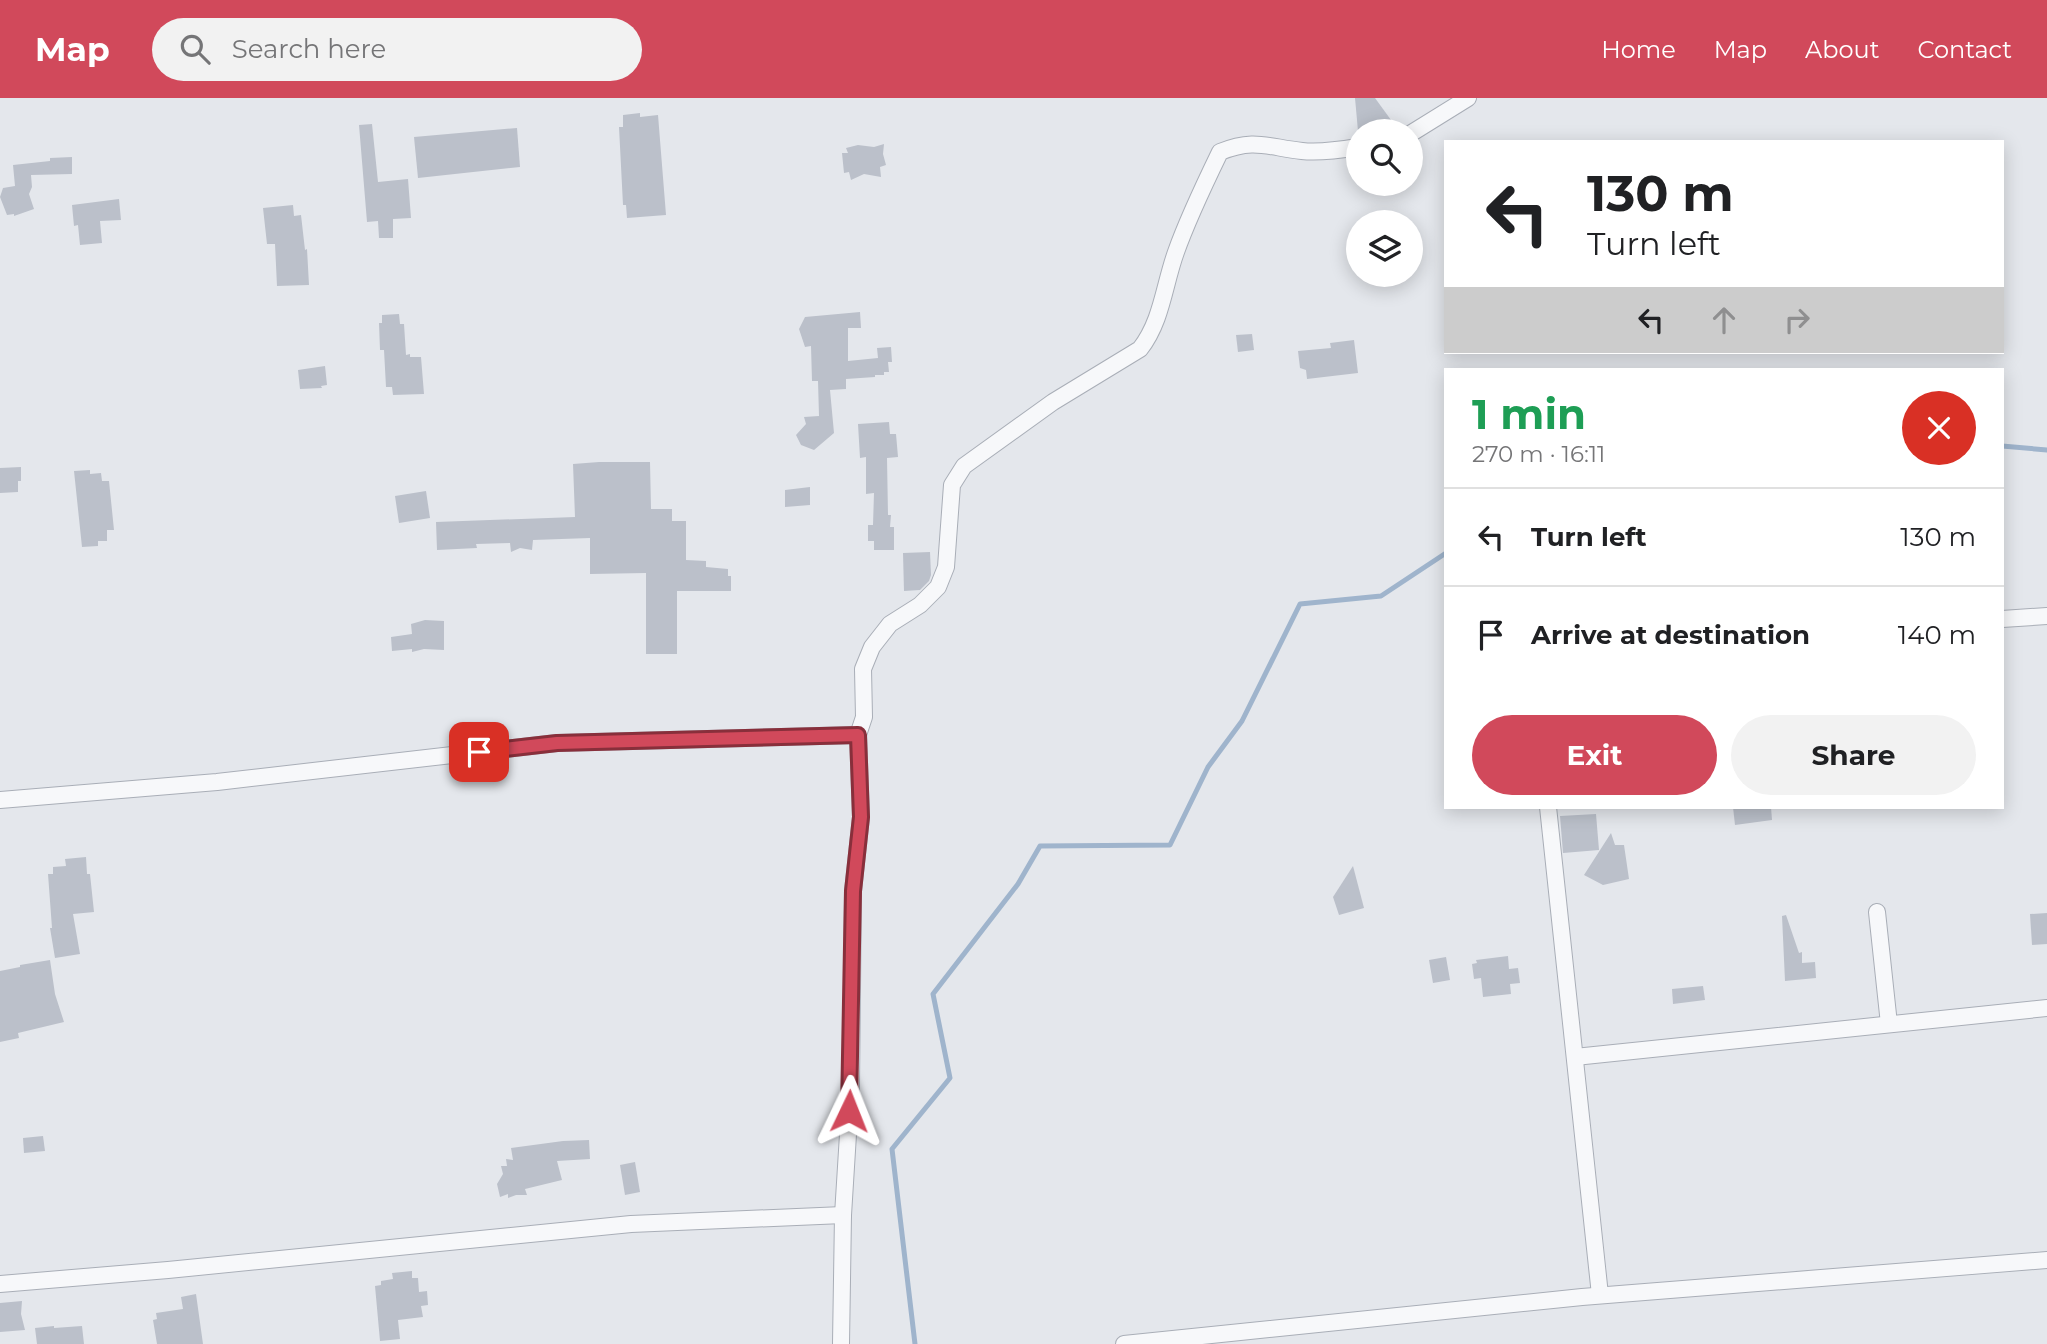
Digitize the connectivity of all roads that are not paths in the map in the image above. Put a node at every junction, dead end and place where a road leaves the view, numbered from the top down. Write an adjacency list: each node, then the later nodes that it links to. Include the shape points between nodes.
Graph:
1 (1468, 98): 2 (street)
2 (1423, 126)
3 (1346, 148): 6 (street, via 1304,151 1254,143 1220,152 1176,253 1158,315 1140,349 1053,402 964,466 952,485 946,567 938,587 890,624 872,647 863,669 864,717)
4 (2047, 616): 5 (street)
5 (2004, 619)
6 (858, 735): 7 (street, via 557,743 217,782); 13 (street, via 861,817 853,891)
7 (0, 800)
8 (1548, 809): 12 (street)
9 (1877, 912): 11 (street)
10 (2047, 1008): 11 (street)
11 (1889, 1024): 12 (street)
12 (1575, 1058): 16 (street)
13 (843, 1215): 15 (street, via 631,1224); 17 (street)
14 (2047, 1260): 16 (street)
15 (0, 1284)
16 (1601, 1295): 18 (street)
17 (841, 1344)
18 (1124, 1344)

